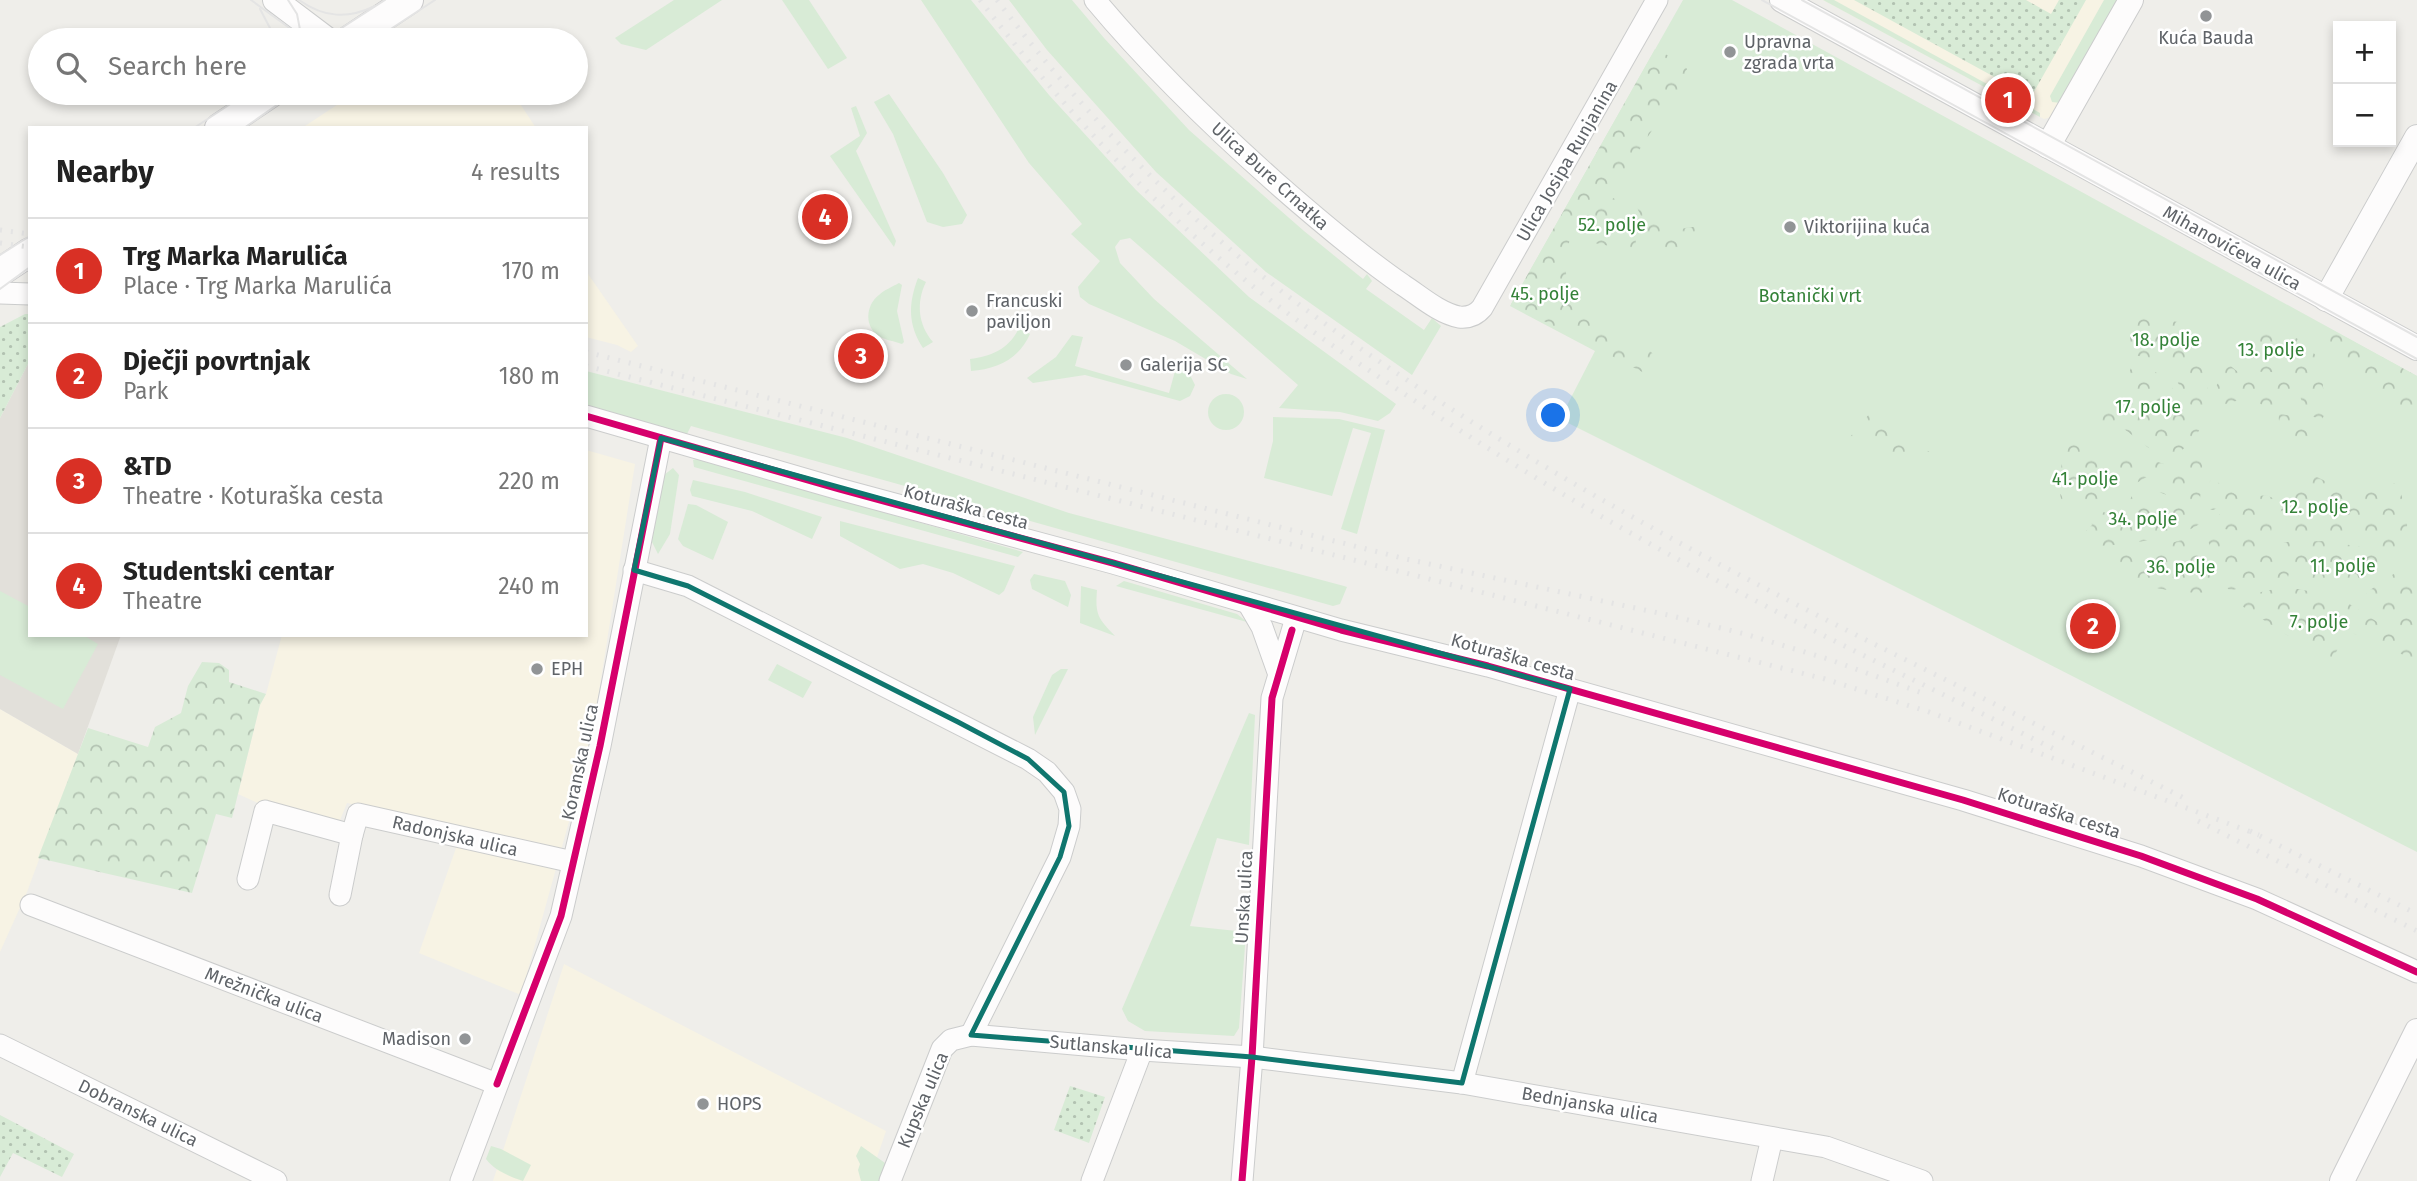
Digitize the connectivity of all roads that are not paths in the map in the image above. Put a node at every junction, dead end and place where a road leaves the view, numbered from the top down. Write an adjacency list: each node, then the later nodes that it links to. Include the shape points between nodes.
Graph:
1 (275, 0): 7 (street)
2 (409, 0): 8 (main road)
3 (1095, 0): 18 (street, Ulica Đure Crnatka, via 1186,101 1331,231 1434,305 1455,316)
4 (1657, 0): 18 (street, Ulica Josipa Runjanina, via 1492,293)
5 (1782, 0): 12 (street, Mihanovićeva ulica)
6 (2131, 0): 12 (street)
7 (312, 28)
8 (367, 28)
9 (253, 105): 10 (main road)
10 (222, 126)
11 (2417, 136): 17 (street)
12 (2048, 146): 17 (street, Mihanovićeva ulica)
13 (28, 253): 14 (main road)
14 (0, 272)
15 (0, 293): 16 (street)
16 (28, 294)
17 (2326, 299): 19 (street, Mihanovićeva ulica)
18 (1470, 317)
19 (2417, 348)
20 (588, 417): 21 (street, Koturaška cesta)
21 (661, 438): 22 (street, Koranska ulica); 23 (street, Koturaška cesta)
22 (634, 570): 28 (street, Koranska ulica); 34 (street, via 688,586 958,722 1028,759 1064,792 1069,826 1060,857)
23 (1248, 603): 24 (street, Koturaška cesta); 25 (street)
24 (1296, 618): 25 (street, Unska ulica); 26 (street, Koturaška cesta)
25 (1278, 672): 37 (street, Unska ulica, via 1272,698)
26 (1570, 689): 32 (street, Koturaška cesta, via 1963,800 2141,856 2257,899); 38 (street, Koturaška cesta)
27 (352, 835): 28 (street, Radonjska ulica, via 358,814); 29 (street, via 265,811); 30 (street)
28 (573, 862): 39 (street, Koranska ulica, via 562,916)
29 (248, 879)
30 (340, 895)
31 (31, 905): 39 (street, Mrežnička ulica)
32 (2417, 971)
33 (2417, 1031): 48 (street)
34 (971, 1035): 36 (street, Sutlanska ulica); 43 (street, Kupska ulica, via 951,1040 942,1049)
35 (0, 1045): 41 (street, Dobranska ulica)
36 (1142, 1050): 37 (street, Sutlanska ulica); 44 (street)
37 (1252, 1057): 38 (street, Bednjanska ulica); 45 (street, Unska ulica)
38 (1462, 1083): 40 (street, Bednjanska ulica)
39 (497, 1084): 42 (street, Koranska ulica)
40 (1772, 1138): 46 (street); 47 (street, Bednjanska ulica, via 1826,1147)
41 (276, 1181)
42 (461, 1181)
43 (890, 1181)
44 (1092, 1181)
45 (1242, 1181)
46 (1762, 1181)
47 (1922, 1181)
48 (2342, 1181)

